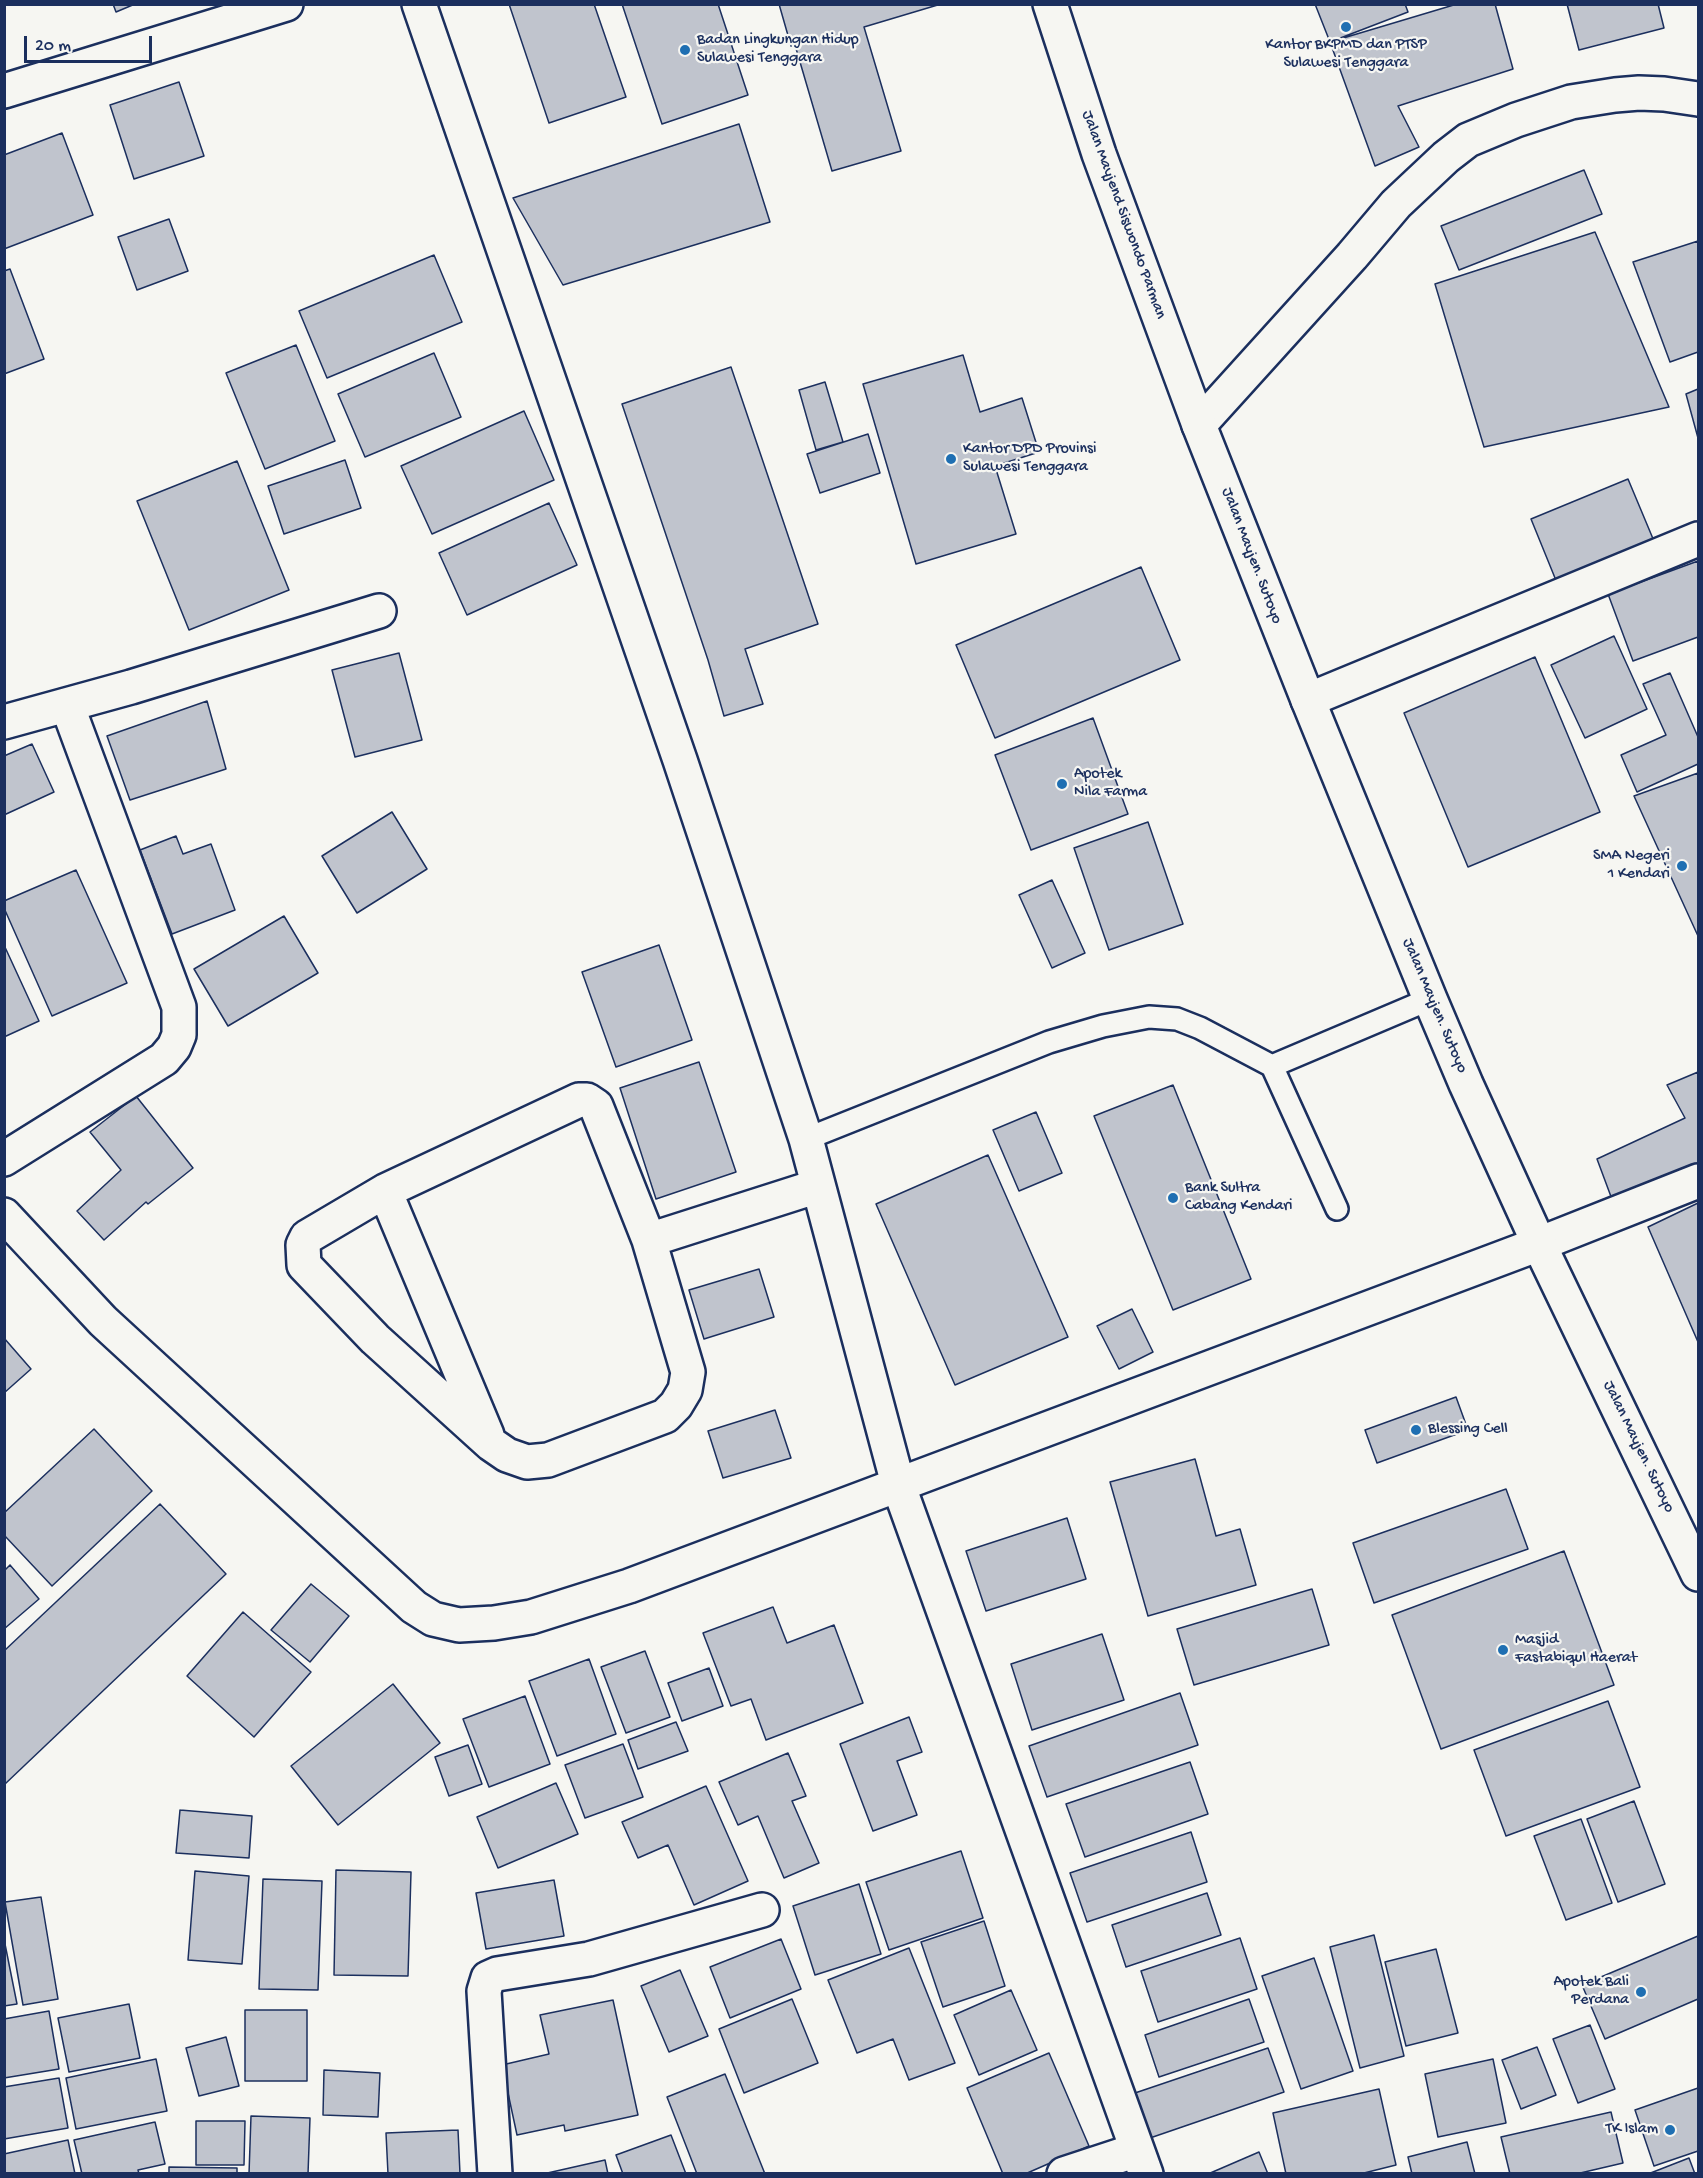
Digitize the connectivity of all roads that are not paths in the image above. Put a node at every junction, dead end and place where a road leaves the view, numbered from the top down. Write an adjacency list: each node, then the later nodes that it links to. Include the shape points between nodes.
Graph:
1 (286, 4): 4 (main road)
2 (419, 4): 14 (main road, via 680,760)
3 (1050, 4): 6 (main road, Jalan Mayjend Siswondo Parman, via 1099,154)
4 (4, 91)
5 (1698, 99): 6 (main road, via 1639,93 1571,102 1468,141 1396,204)
6 (1199, 425): 9 (main road, Jalan Mayjen. Sutoyo)
7 (1698, 539): 9 (main road)
8 (379, 611): 10 (main road)
9 (1308, 700): 12 (main road, Jalan Mayjen. Sutoyo)
10 (68, 705): 11 (main road); 15 (main road, via 179,1007 179,1035 164,1059)
11 (4, 722)
12 (1430, 999): 13 (lane); 22 (main road, Jalan Mayjen. Sutoyo)
13 (1272, 1066): 14 (lane, via 1200,1028 1177,1019 1149,1017 1049,1042); 19 (lane)
14 (806, 1139): 17 (main road)
15 (4, 1159)
16 (1698, 1181): 22 (main road)
17 (818, 1186): 21 (main road); 24 (main road)
18 (385, 1191): 21 (main road, via 586,1100 596,1106); 23 (main road); 23 (main road, via 307,1236 303,1245 304,1265 375,1339)
19 (1337, 1209)
20 (4, 1215): 24 (main road, via 103,1321 249,1457 414,1607 443,1623 494,1623 531,1617 629,1586)
21 (649, 1240): 23 (main road, via 688,1372 685,1390 676,1405 665,1416 548,1460 527,1462)
22 (1539, 1244): 24 (main road); 25 (main road, Jalan Mayjen. Sutoyo)
23 (491, 1444)
24 (898, 1484): 27 (main road)
25 (1698, 1574)
26 (762, 1910): 28 (main road, via 589,1959 488,1978 484,1991)
27 (1142, 2162): 29 (main road)
28 (495, 2174)
29 (1064, 2174)

